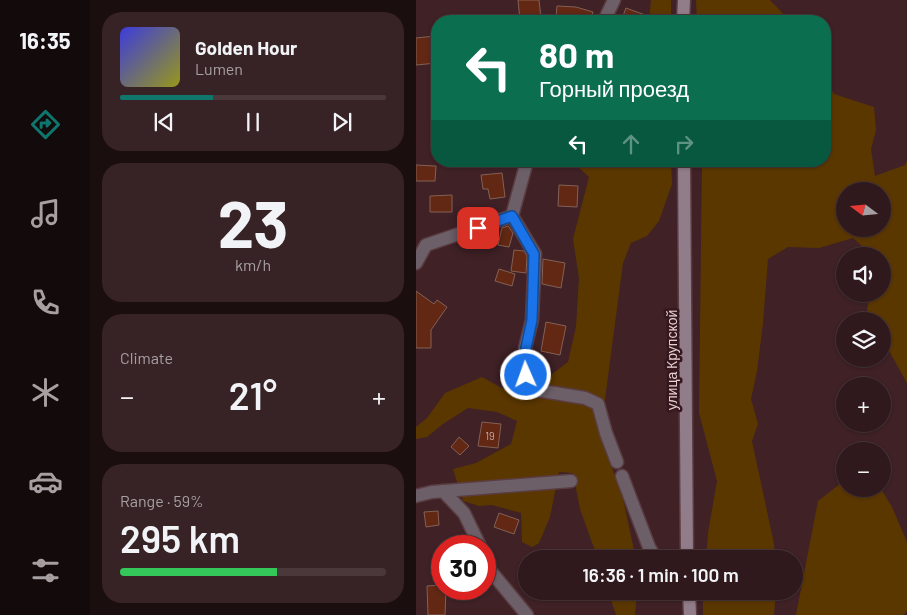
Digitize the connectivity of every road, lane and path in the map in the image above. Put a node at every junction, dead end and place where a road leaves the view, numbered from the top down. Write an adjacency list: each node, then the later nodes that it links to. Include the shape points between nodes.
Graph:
1 (614, 0): 3 (street)
2 (684, 0): 4 (street)
3 (607, 15)
4 (683, 15)
5 (525, 167): 7 (street)
6 (684, 167): 16 (street, улица Крупской)
7 (512, 216): 8 (street, via 426,245); 9 (street, via 534,254 532,320 526,348 526,375 530,389 584,398 598,404)
8 (416, 263)
9 (617, 462)
10 (622, 476): 15 (street)
11 (572, 481): 12 (street)
12 (443, 491): 13 (street); 14 (street, via 464,513)
13 (416, 496)
14 (475, 535)
15 (651, 550)
16 (688, 550)
17 (496, 578): 19 (street)
18 (689, 600): 20 (street)
19 (527, 615)
20 (690, 615)

